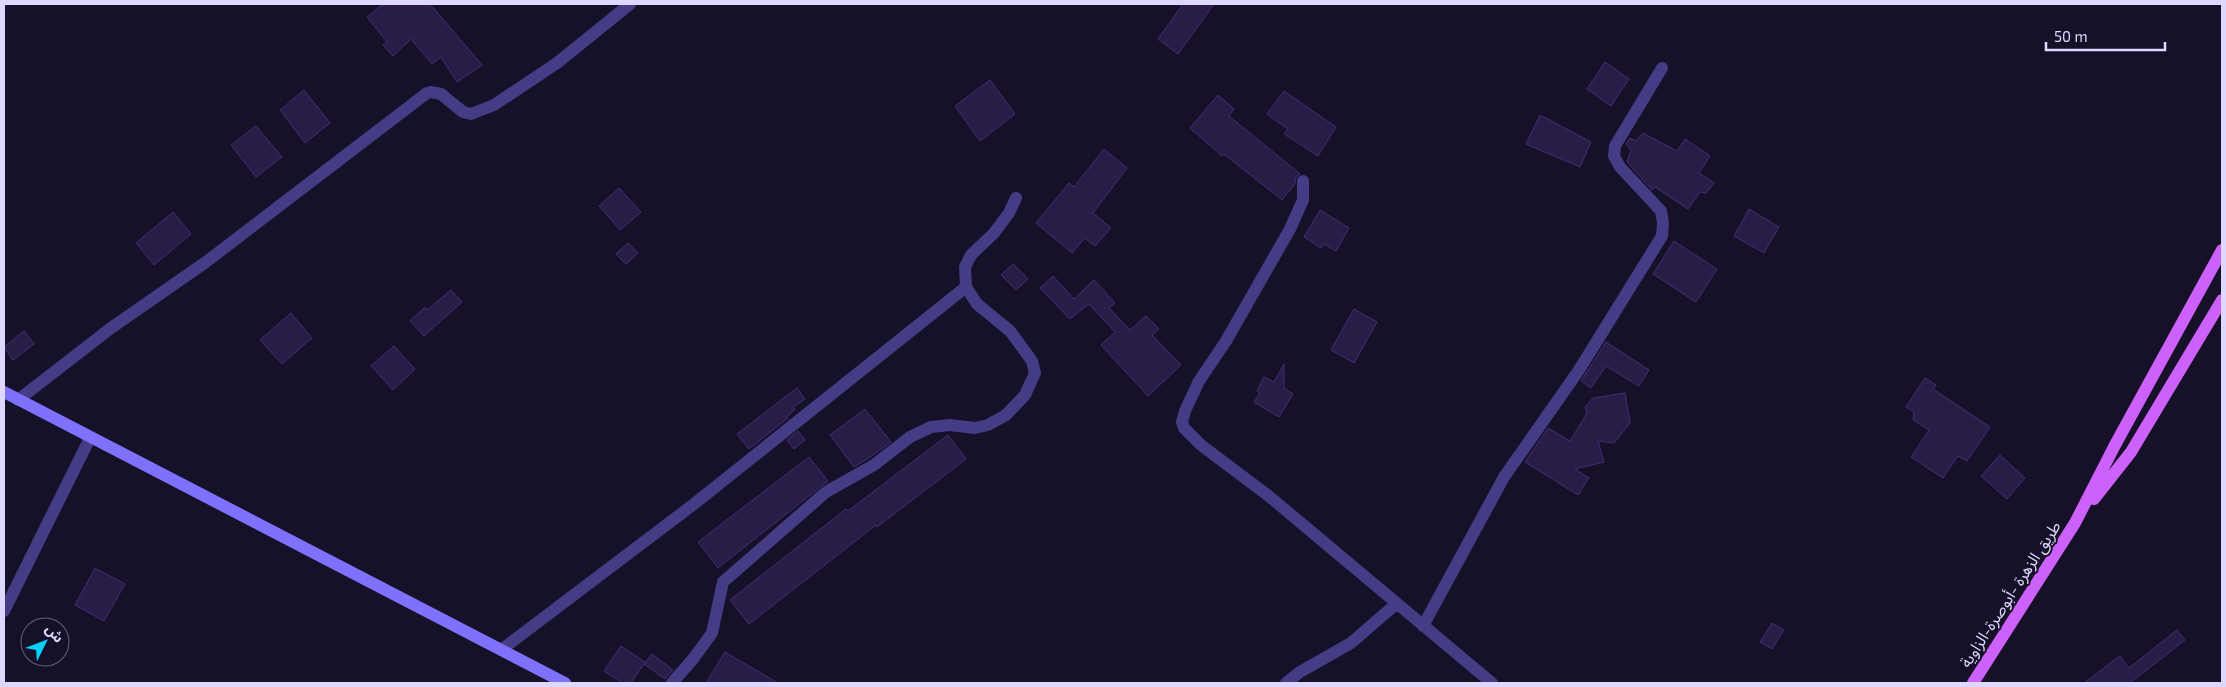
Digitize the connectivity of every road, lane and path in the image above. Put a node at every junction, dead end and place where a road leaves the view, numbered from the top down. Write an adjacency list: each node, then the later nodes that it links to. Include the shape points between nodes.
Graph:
1 (630, 4): 9 (street, via 557,63 494,105 471,114 463,112 441,94 427,93)
2 (1662, 68): 14 (street, via 1615,146 1614,156 1620,167 1661,211 1662,236 1579,370 1504,477)
3 (1303, 180): 12 (street, via 1303,200 1290,229 1226,341 1199,381 1182,422 1201,445 1270,497)
4 (1016, 198): 6 (street, via 1004,220 971,255 965,267)
5 (2222, 250): 11 (main road)
6 (966, 287): 15 (street, via 694,504); 18 (street, via 977,304 1010,331 1032,361 1035,373 1025,395 1006,415 988,425 975,428 930,427 910,437 874,465 826,492 723,582 712,633)
7 (2222, 300): 11 (main road, via 2131,452)
8 (4, 392): 9 (street)
9 (18, 400): 10 (street)
10 (90, 438): 13 (street); 15 (street)
11 (2075, 523): 20 (main road, طريق الزهرة -أبوصرة-الزاوية)
12 (1396, 604): 14 (street); 19 (street, via 1351,643)
13 (4, 611)
14 (1423, 626): 16 (street)
15 (501, 650): 17 (street)
16 (1484, 681)
17 (565, 683)
18 (672, 683)
19 (1286, 683)
20 (1973, 683)

